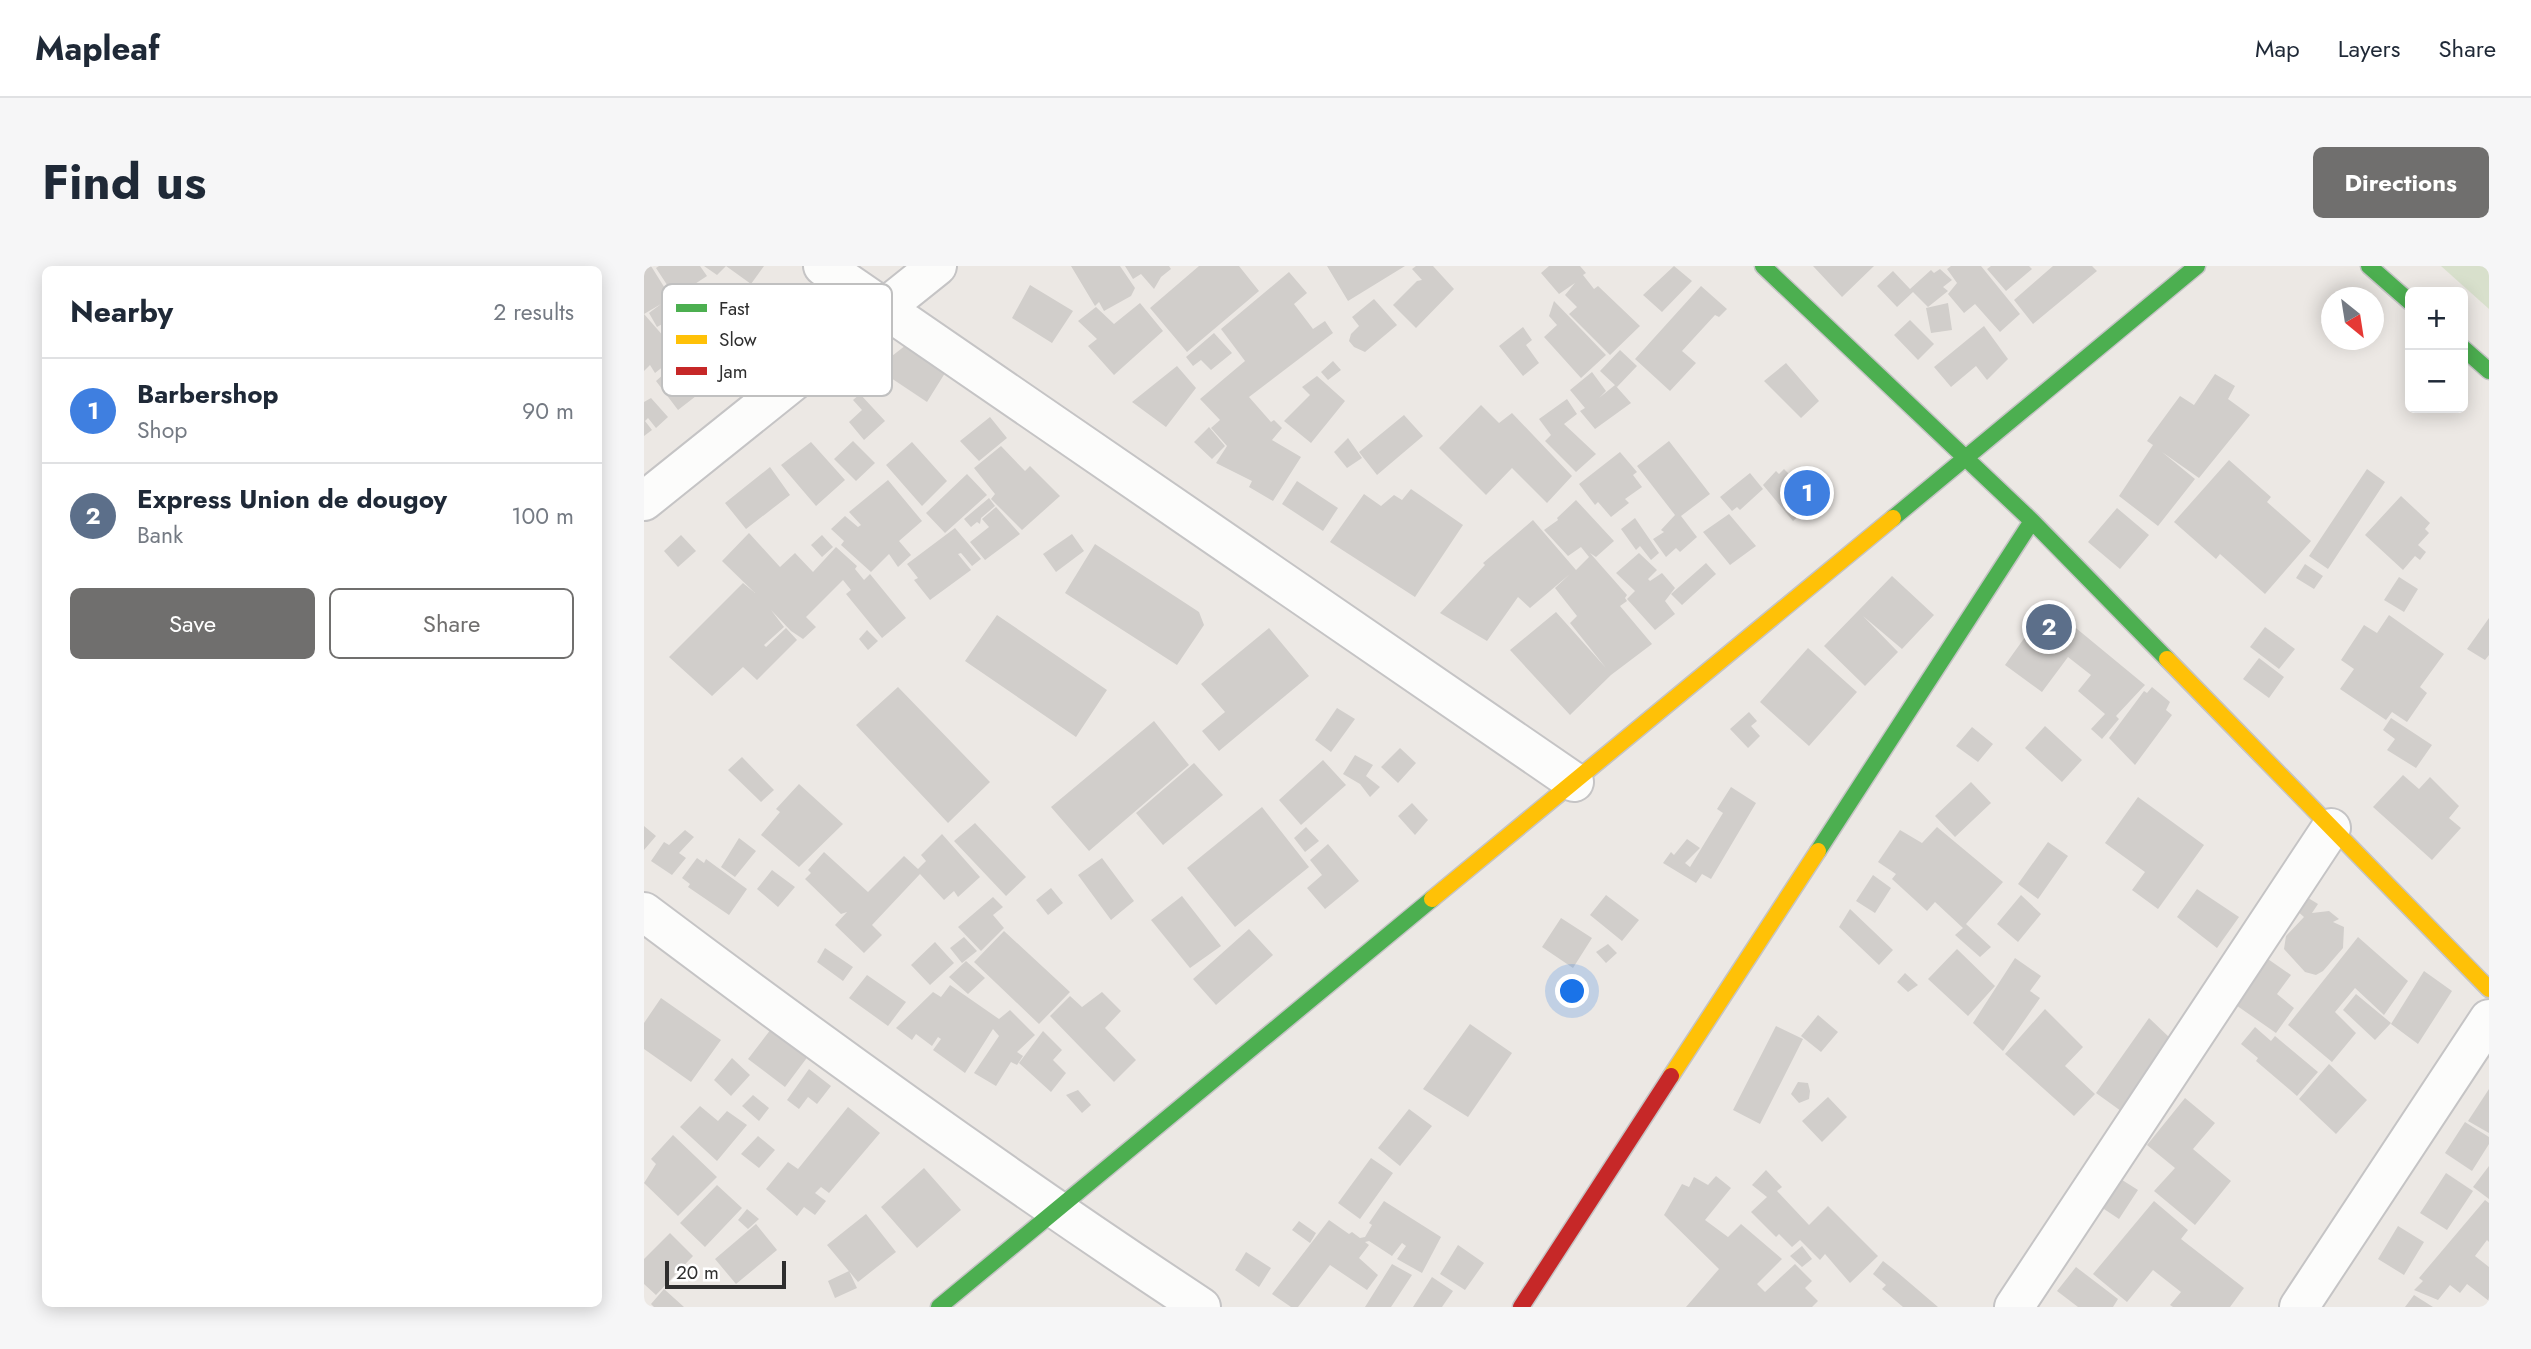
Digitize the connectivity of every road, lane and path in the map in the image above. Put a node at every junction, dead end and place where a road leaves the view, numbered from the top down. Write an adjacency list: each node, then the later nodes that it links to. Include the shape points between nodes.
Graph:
1 (823, 266): 6 (street)
2 (937, 266): 8 (street)
3 (1763, 266): 13 (street)
4 (2197, 266): 13 (street)
5 (2369, 266): 7 (street)
6 (849, 284)
7 (2405, 298)
8 (892, 302)
9 (892, 313): 16 (street)
10 (2465, 350): 11 (street)
11 (2489, 371)
12 (775, 396): 14 (street)
13 (1967, 457): 15 (street); 16 (street)
14 (644, 501)
15 (2032, 522): 17 (street); 24 (street)
16 (1574, 782): 21 (street)
17 (2331, 828): 19 (street); 25 (street)
18 (644, 912): 21 (street)
19 (2489, 989)
20 (2489, 1019): 26 (street)
21 (1056, 1211): 22 (street); 23 (street)
22 (939, 1307)
23 (1201, 1307)
24 (1521, 1307)
25 (2014, 1307)
26 (2299, 1307)

